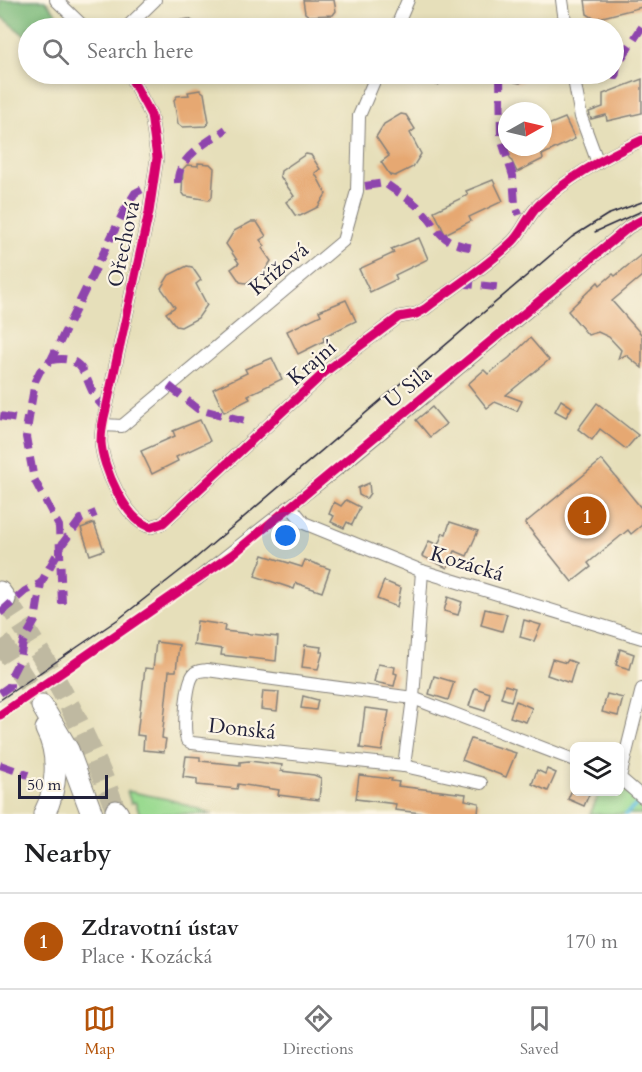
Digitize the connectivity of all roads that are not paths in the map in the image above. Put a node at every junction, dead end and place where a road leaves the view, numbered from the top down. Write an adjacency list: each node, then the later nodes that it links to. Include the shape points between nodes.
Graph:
1 (56, 0): 5 (street)
2 (155, 0): 6 (street)
3 (408, 0): 7 (street)
4 (562, 0): 8 (street)
5 (75, 18)
6 (136, 18)
7 (400, 18)
8 (565, 18)
9 (134, 84): 15 (street, Ořechová, via 151,115 156,167)
10 (372, 84): 15 (street, Křížová, via 358,116 357,191 343,241 122,426)
11 (575, 84): 13 (street, via 580,117)
12 (642, 140): 13 (street)
13 (598, 164): 15 (street, Krajní, via 539,205 515,240 491,259 425,309 399,317 325,372 156,526 143,526 136,521 110,475 101,442)
14 (642, 220): 16 (street, U Sila)
15 (103, 425)
16 (291, 507): 17 (street, Kozácká, via 304,523); 18 (street, U Sila)
17 (422, 571): 19 (street, Kozácká); 21 (street)
18 (196, 580)
19 (642, 638)
20 (642, 689): 23 (street)
21 (413, 698): 22 (street, Donská); 24 (street); 24 (street, Donská, via 207,670 190,680 184,727 187,740 192,743)
22 (570, 758)
23 (624, 762)
24 (404, 766): 26 (street, Donská)
25 (624, 781): 27 (street)
26 (482, 783)
27 (642, 797)
28 (44, 814): 29 (highway, via 56,770 39,708 68,750)
29 (92, 814)

